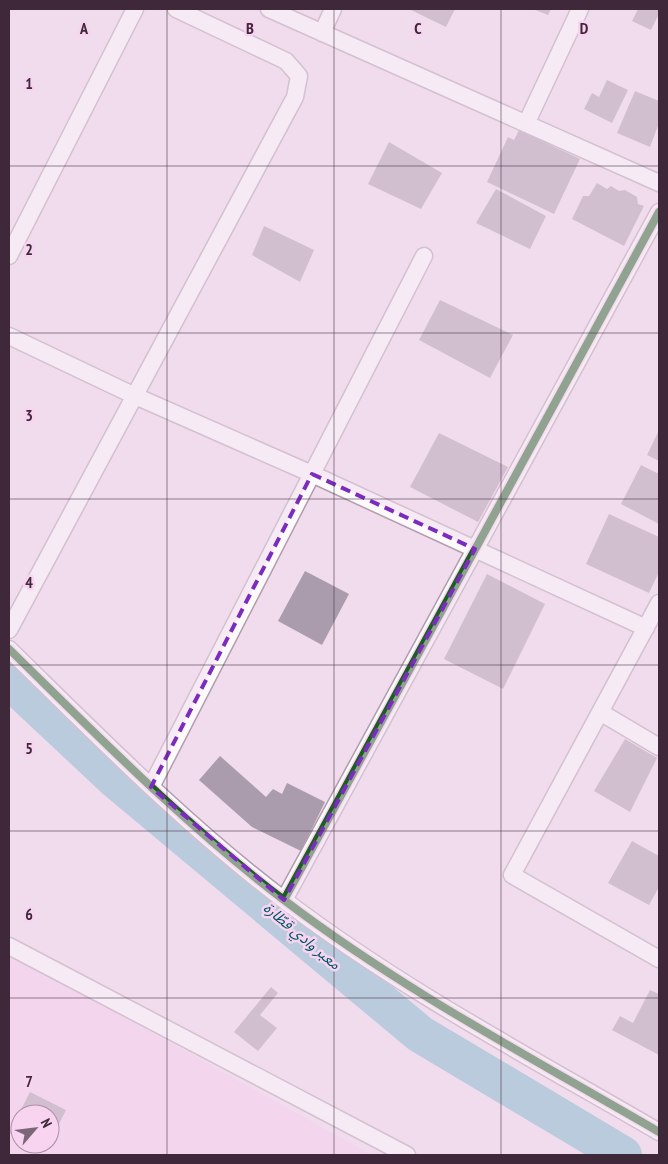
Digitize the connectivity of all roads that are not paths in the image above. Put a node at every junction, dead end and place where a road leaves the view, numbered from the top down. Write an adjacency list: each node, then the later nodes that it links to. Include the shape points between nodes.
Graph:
1 (134, 9): 10 (street)
2 (176, 9): 13 (street, via 286,60 298,76 295,97)
3 (269, 9): 6 (street)
4 (333, 9): 6 (street)
5 (580, 9): 7 (street)
6 (322, 32): 7 (street)
7 (526, 124): 8 (street)
8 (659, 184)
9 (659, 212): 15 (street)
10 (9, 256)
11 (424, 256): 14 (street)
12 (9, 336): 13 (street)
13 (133, 395): 14 (street); 18 (street)
14 (312, 474): 15 (street); 22 (street)
15 (475, 549): 17 (street); 23 (street)
16 (659, 603): 17 (street)
17 (646, 628): 20 (street)
18 (9, 630)
19 (9, 649): 22 (street)
20 (600, 712): 21 (street); 25 (street, via 512,875)
21 (659, 747)
22 (151, 787): 23 (street, via 220,849)
23 (284, 900): 26 (street, via 413,989)
24 (9, 946): 27 (street)
25 (659, 959)
26 (659, 1132)
27 (407, 1155)

